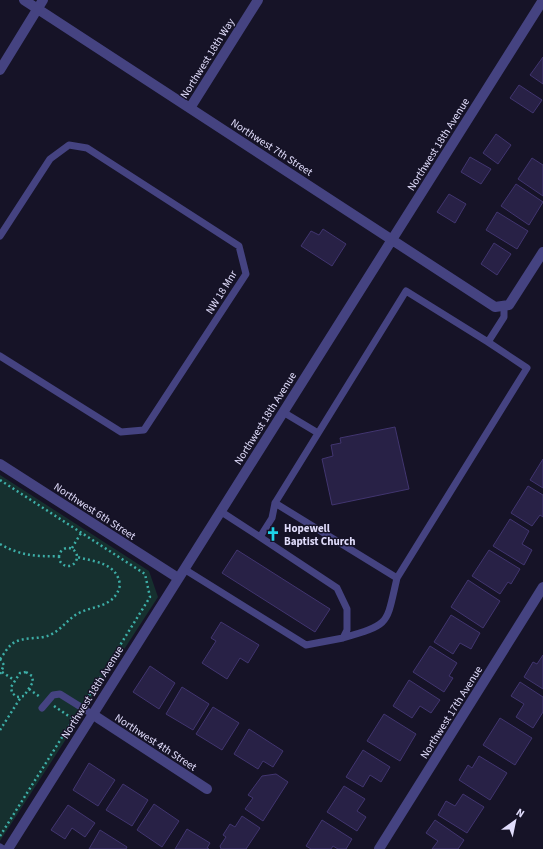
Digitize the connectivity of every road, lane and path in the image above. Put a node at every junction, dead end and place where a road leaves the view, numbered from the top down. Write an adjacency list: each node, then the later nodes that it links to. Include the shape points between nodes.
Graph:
1 (24, 0): 5 (street, Northwest 7th Street)
2 (43, 0): 5 (street)
3 (258, 0): 7 (street, Northwest 18th Way)
4 (543, 0): 9 (street, Northwest 18th Avenue)
5 (38, 9): 6 (street); 7 (street, Northwest 7th Street)
6 (0, 70)
7 (190, 108): 9 (street, Northwest 7th Street)
8 (0, 236): 13 (lane, NW 18 Mnr, via 50,159 69,145 88,148 239,246 246,274 144,430 121,432)
9 (392, 239): 11 (street, Northwest 7th Street, via 495,307); 14 (street, Northwest 18th Avenue)
10 (543, 252): 11 (street)
11 (507, 305): 12 (lane, via 504,317)
12 (488, 342): 15 (lane, via 406,291); 28 (lane, via 527,368)
13 (0, 356)
14 (283, 412): 15 (lane); 19 (street, Northwest 18th Avenue)
15 (318, 433): 18 (lane)
16 (0, 464): 27 (street, Northwest 6th Street)
17 (0, 480): 20 (path)
18 (275, 503): 21 (lane, via 272,518); 28 (lane)
19 (220, 511): 21 (lane); 26 (street, Northwest 18th Avenue)
20 (82, 533): 23 (path); 36 (path, via 145,574 150,597)
21 (260, 537): 30 (lane, via 337,588 347,609 347,630)
22 (0, 544): 24 (path, via 28,556)
23 (72, 548): 24 (path, via 65,548); 25 (path)
24 (58, 556): 25 (path, via 61,563 67,566 74,564)
25 (77, 557): 31 (path, via 100,562 116,573 120,586 115,598 107,604 77,614 48,636 18,641 11,645)
26 (184, 569): 27 (street, Northwest 18th Avenue); 30 (lane, via 306,645)
27 (178, 578): 37 (street, Northwest 18th Avenue)
28 (397, 578): 30 (lane, via 392,605 382,624)
29 (543, 587): 44 (street, Northwest 17th Avenue)
30 (343, 638)
31 (0, 659): 32 (path, via 4,665)
32 (1, 673): 33 (path)
33 (14, 680): 34 (path, via 10,690 14,696); 34 (path, via 23,672 32,676 32,686)
34 (21, 697): 38 (path)
35 (42, 708): 36 (lane, via 53,696 60,694)
36 (81, 708): 37 (lane); 41 (path)
37 (92, 714): 39 (street, Northwest 4th Street); 43 (street, Northwest 18th Avenue)
38 (0, 730)
39 (207, 789)
40 (0, 829): 41 (path)
41 (3, 831): 42 (path)
42 (0, 836)
43 (6, 848)
44 (380, 849)

